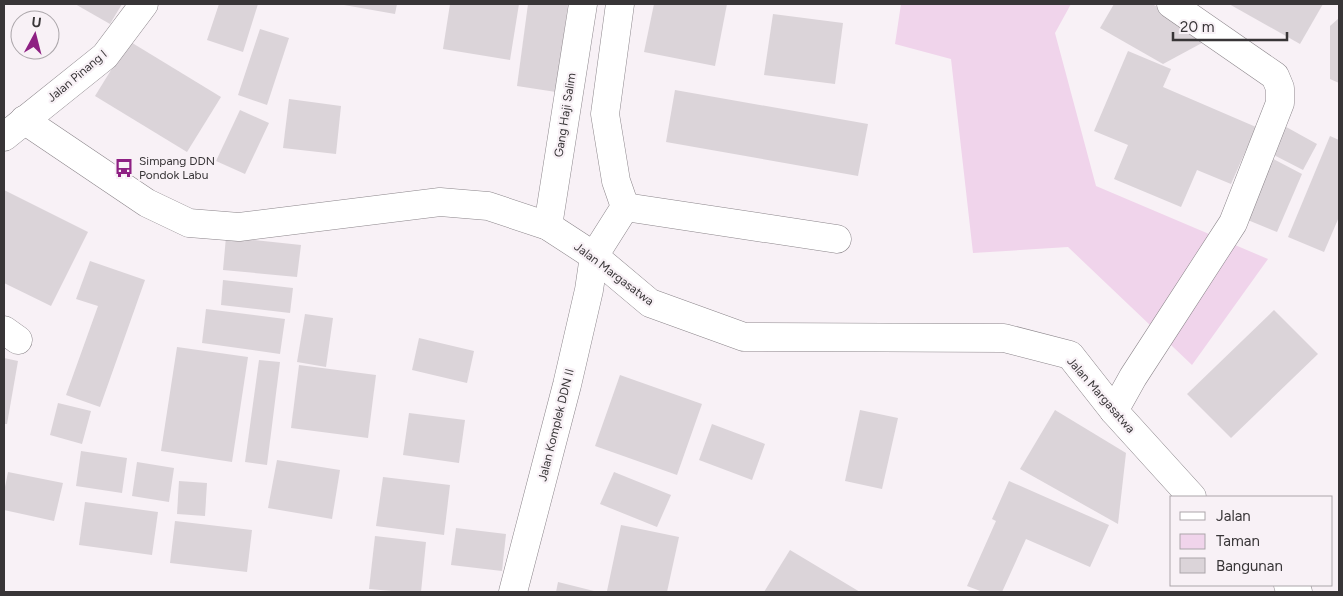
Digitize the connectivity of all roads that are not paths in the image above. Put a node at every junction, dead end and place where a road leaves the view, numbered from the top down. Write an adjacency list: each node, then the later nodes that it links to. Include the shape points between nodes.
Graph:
1 (144, 4): 5 (street, Jalan Pinang I, via 105,56)
2 (583, 4): 7 (street, Gang Haji Salim)
3 (620, 4): 6 (street, via 605,114 616,181)
4 (1172, 4): 10 (street, via 1275,76 1280,88 1280,103 1233,223)
5 (10, 123): 7 (street, Jalan Margasatwa, via 147,203 189,222 239,227 440,202 488,206)
6 (625, 207): 8 (street); 9 (street)
7 (548, 226): 9 (street, Jalan Margasatwa)
8 (837, 239)
9 (594, 256): 10 (street, Jalan Margasatwa, via 650,303 744,337 1004,338 1070,355); 12 (street, Jalan Komplek DDN II, via 567,385)
10 (1114, 411): 11 (street, Jalan Margasatwa)
11 (1191, 496)
12 (513, 592)

